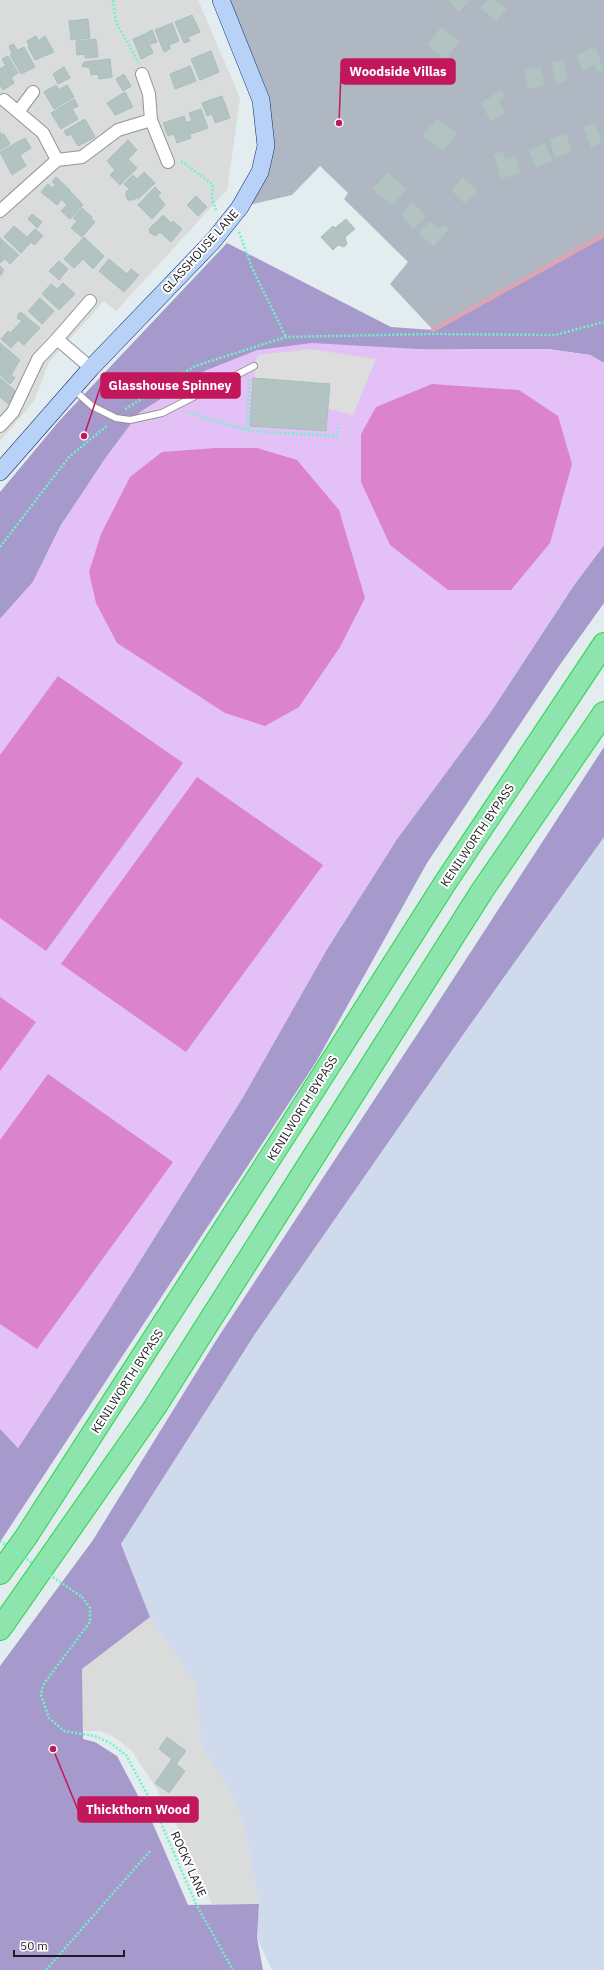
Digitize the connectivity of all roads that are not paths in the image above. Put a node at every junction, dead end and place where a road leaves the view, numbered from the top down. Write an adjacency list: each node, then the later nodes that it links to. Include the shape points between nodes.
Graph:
1 (220, 0): 12 (street, GLASSHOUSE LANE, via 261,100 266,146 260,172 240,207 213,241)
2 (142, 74): 6 (street, via 149,94)
3 (33, 92): 5 (street)
4 (4, 100): 5 (street)
5 (18, 112): 7 (street, via 43,133)
6 (151, 120): 7 (street, via 118,130 82,157); 8 (street)
7 (57, 160): 9 (street)
8 (168, 162)
9 (0, 211)
10 (90, 301): 11 (street)
11 (57, 339): 12 (street); 15 (street, via 38,359 13,412)
12 (91, 368): 14 (street, GLASSHOUSE LANE)
13 (252, 368): 14 (lane, via 162,413 130,420 116,418 92,406)
14 (72, 389): 16 (street, GLASSHOUSE LANE)
15 (0, 426)
16 (0, 472)
17 (604, 644): 19 (highway, KENILWORTH BYPASS, via 445,883 26,1537)
18 (604, 713): 20 (highway, via 482,891 155,1406)
19 (0, 1573)
20 (0, 1629)

